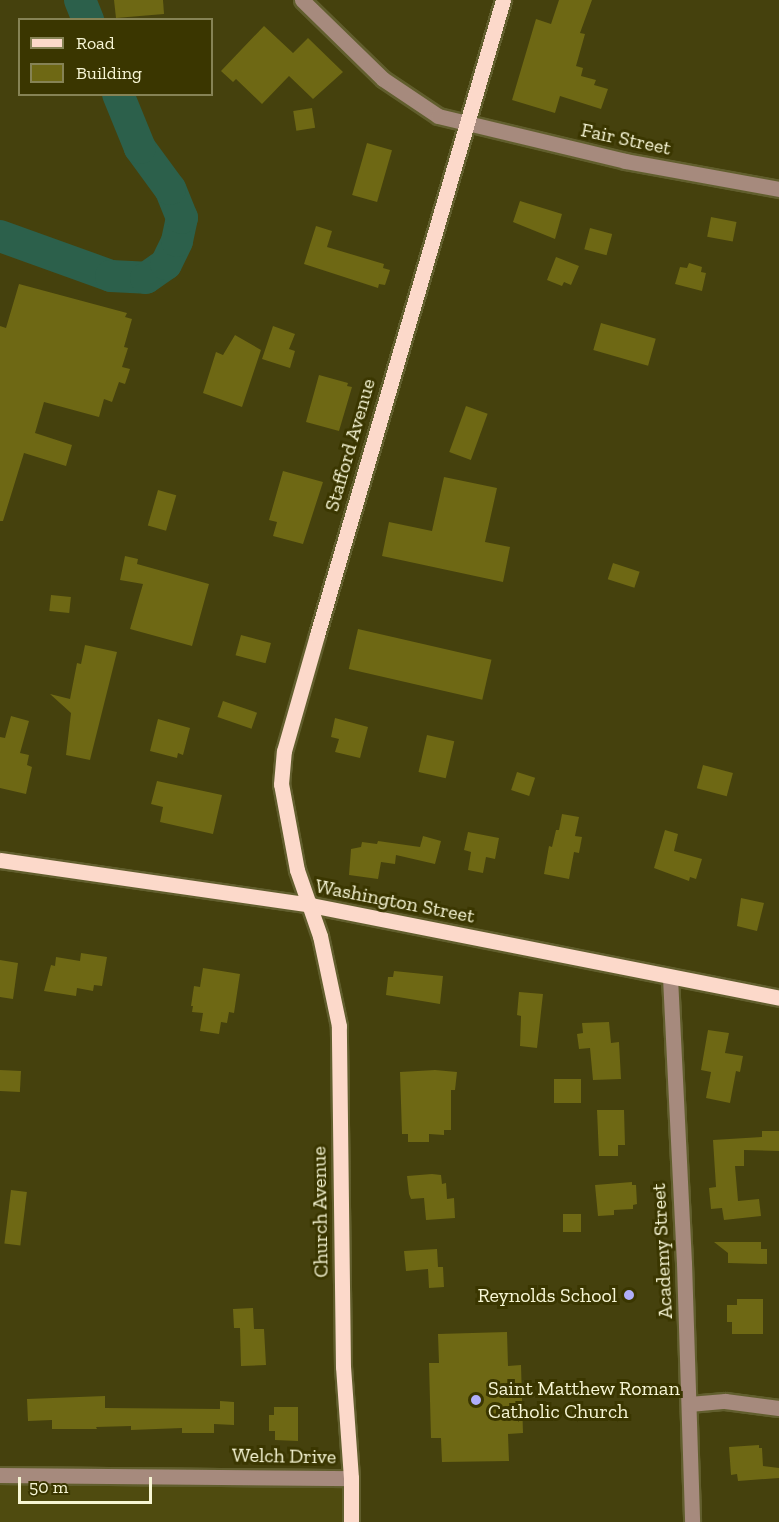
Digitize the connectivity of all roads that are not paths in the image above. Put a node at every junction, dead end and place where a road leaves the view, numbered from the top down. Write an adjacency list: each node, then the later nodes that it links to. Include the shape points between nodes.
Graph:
1 (302, 0): 3 (street, Fair Street, via 383,79 438,116)
2 (503, 0): 3 (main road, Stafford Avenue)
3 (465, 125): 4 (street, Fair Street, via 625,161); 6 (main road, Stafford Avenue, via 284,751 281,784 297,870)
4 (779, 189)
5 (0, 860): 6 (main road, Washington Street)
6 (311, 905): 7 (main road, Washington Street); 12 (main road, Church Avenue, via 339,1026 343,1367)
7 (670, 977): 8 (main road, Washington Street); 9 (street, Academy Street)
8 (779, 998)
9 (689, 1404): 10 (street, via 725,1401); 14 (street, Academy Street)
10 (779, 1408)
11 (0, 1475): 12 (street, Welch Drive)
12 (351, 1478): 13 (main road, Church Avenue)
13 (351, 1522)
14 (692, 1522)

